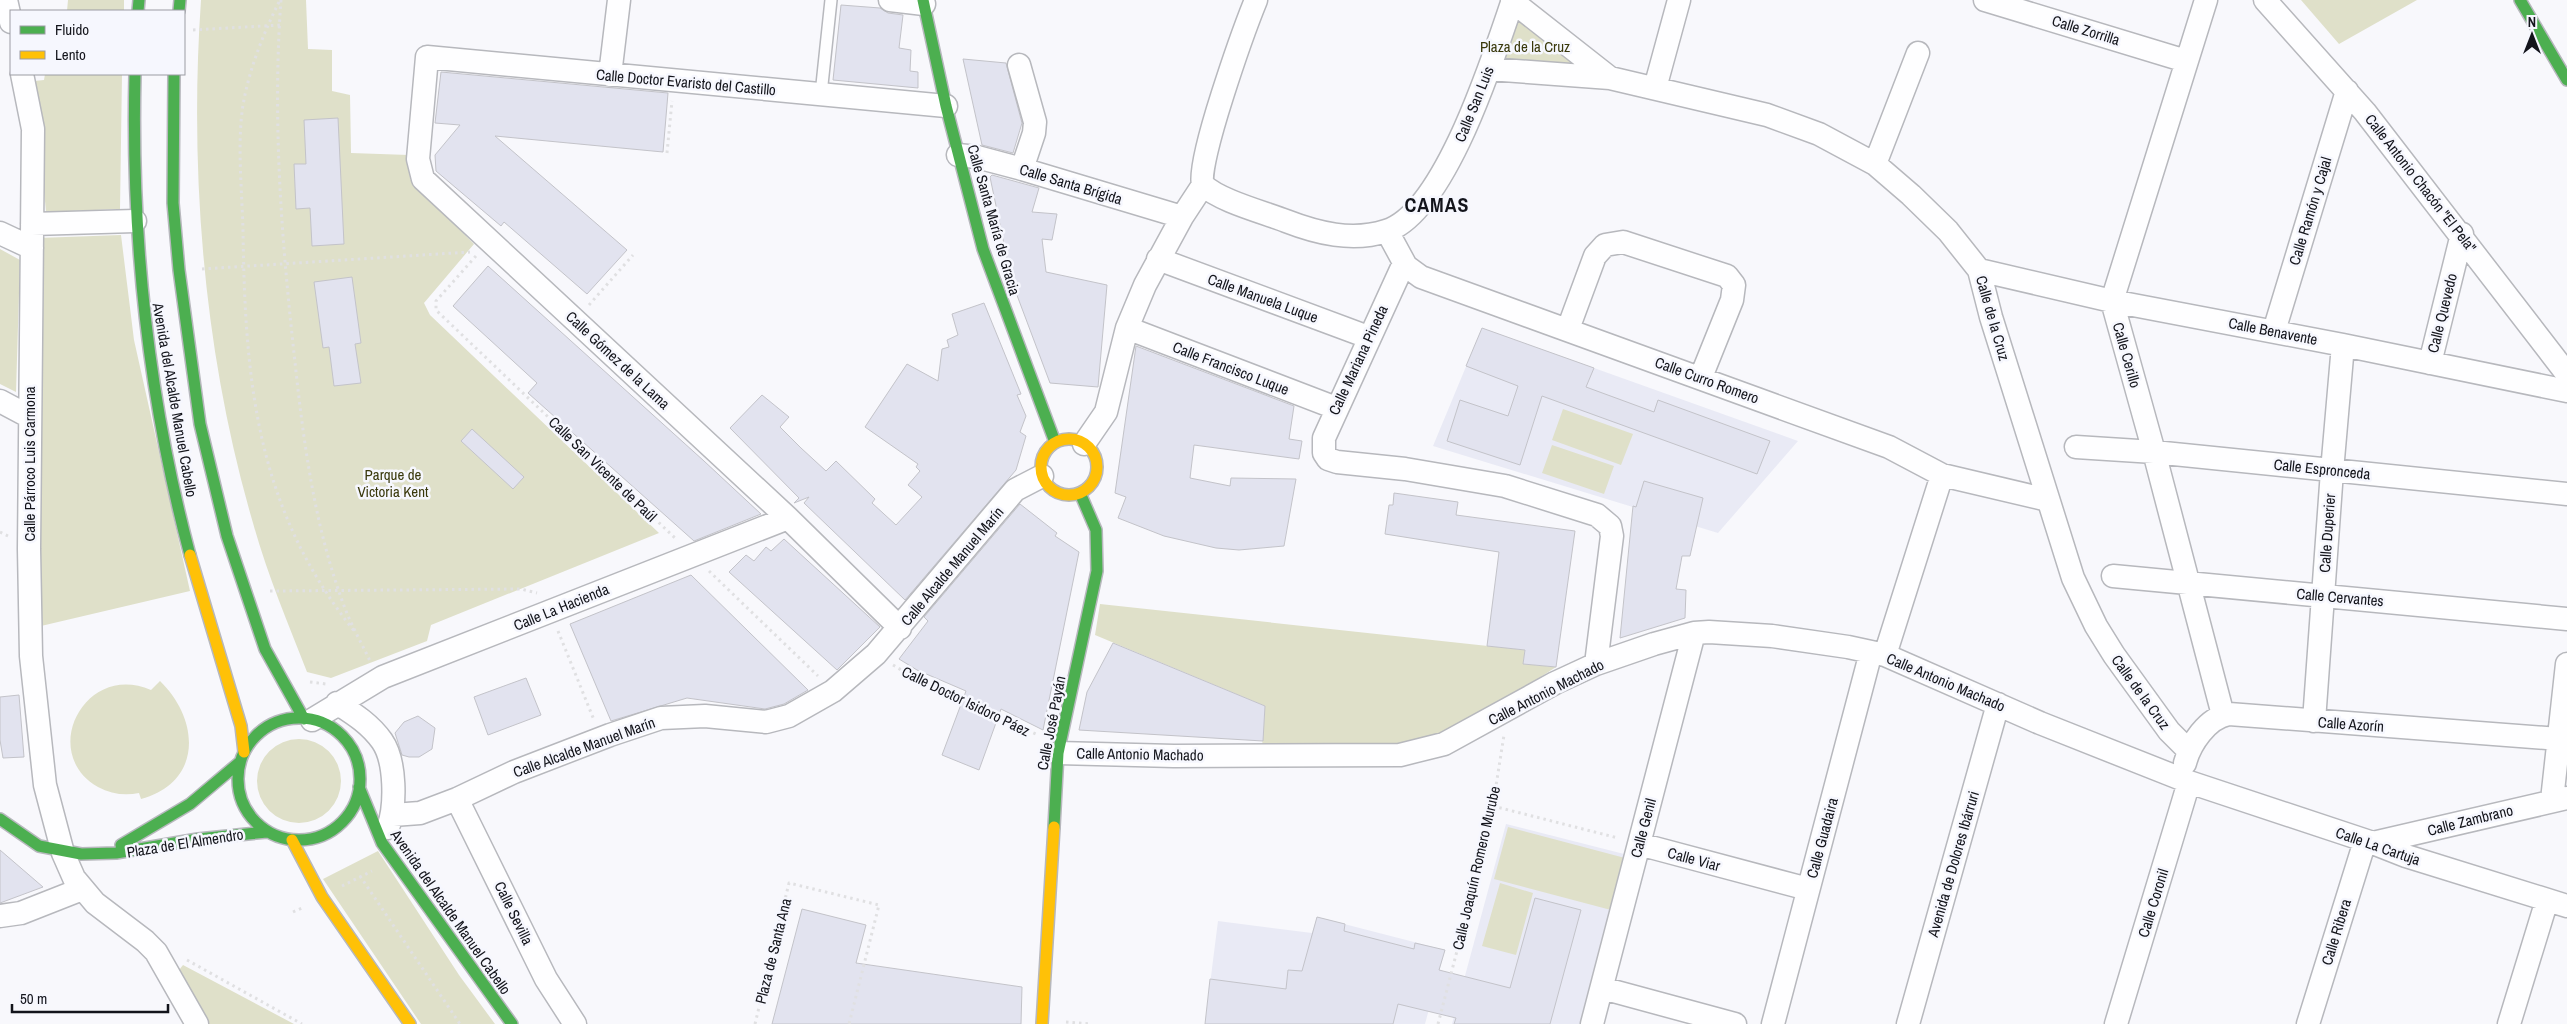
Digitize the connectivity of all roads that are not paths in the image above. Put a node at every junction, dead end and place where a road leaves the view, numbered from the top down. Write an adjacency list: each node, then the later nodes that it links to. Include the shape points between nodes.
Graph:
1 (6, 0): 14 (street)
2 (619, 0): 23 (street)
3 (831, 0): 28 (lane)
4 (890, 0): 12 (street)
5 (1256, 0): 33 (street, via 1221,102 1201,174)
6 (1678, 0): 26 (street)
7 (1985, 0): 13 (street, Calle Zorrilla)
8 (2206, 0): 17 (street)
9 (2265, 0): 27 (street, Calle Antonio Chacón "El Pela")
10 (2520, 0): 25 (main road)
11 (1512, 1): 19 (street, Calle San Luis); 24 (street, Calle de la Cruz)
12 (923, 2): 29 (main road, Calle Santa María de Gracia)
13 (2029, 6): 17 (street, Calle Zorrilla)
14 (10, 18)
15 (1918, 53): 31 (street)
16 (427, 57): 23 (street, Calle Doctor Evaristo del Castillo); 67 (street, Calle Gómez de la Lama, via 418,159 420,174 489,242)
17 (2186, 61): 44 (street)
18 (1019, 66): 32 (street, via 1035,122)
19 (1488, 69): 24 (street, Calle de la Cruz); 37 (street, Calle San Luis, via 1471,119 1435,183 1401,223)
20 (22, 75): 36 (street, Calle Párroco Luis Carmona, via 33,129)
21 (135, 75): 35 (main road, Avenida del Alcalde Manuel Cabello)
22 (174, 75): 80 (main road, Avenida del Alcalde Manuel Cabello, via 173,203 200,424 227,536 265,649)
23 (610, 75): 28 (street, Calle Doctor Evaristo del Castillo)
24 (1610, 78): 26 (street, Calle de la Cruz)
25 (2567, 80)
26 (1655, 88): 31 (street, Calle de la Cruz, via 1767,115 1819,134)
27 (2347, 91): 39 (street, Calle Antonio Chacón "El Pela"); 47 (street, Calle Ramón y Cajal)
28 (821, 94): 29 (street, Calle Doctor Evaristo del Castillo)
29 (946, 106): 30 (main road, Calle Santa María de Gracia)
30 (958, 155): 32 (street, Calle Santa Brígida); 57 (main road, Calle Santa María de Gracia, via 989,268)
31 (1875, 164): 43 (street, Calle de la Cruz, via 1948,231)
32 (1022, 169): 34 (street, Calle Santa Brígida)
33 (1203, 185): 34 (street); 37 (street, Calle San Luis, via 1224,197 1315,232 1340,236)
34 (1182, 217): 41 (street)
35 (135, 221): 36 (street); 85 (main road, Avenida del Alcalde Manuel Cabello, via 156,394 179,513 241,726)
36 (32, 224): 40 (street, Calle Párroco Luis Carmona)
37 (1387, 231): 42 (street, Calle Curro Romero)
38 (0, 233): 40 (street)
39 (2462, 234): 50 (street, Calle Quevedo); 51 (street, Calle Antonio Chacón "El Pela")
40 (32, 248): 56 (street, Calle Párroco Luis Carmona)
41 (1158, 259): 45 (street); 48 (street, Calle Manuela Luque)
42 (1404, 263): 46 (street, Calle Curro Romero, via 1421,277); 48 (street, Calle Mariana Pineda)
43 (1979, 270): 44 (street, Calle Benavente); 66 (street, Calle de la Cruz)
44 (2112, 301): 47 (street, Calle Benavente); 60 (street, Calle Cerillo)
45 (1127, 328): 55 (street, Calle Francisco Luque); 58 (street, via 1106,412)
46 (1568, 329): 52 (street, Calle Curro Romero); 52 (street, via 1595,256 1605,245 1623,242 1727,276 1734,285 1732,300)
47 (2274, 331): 49 (street, Calle Benavente)
48 (1368, 337): 55 (street, Calle Mariana Pineda)
49 (2343, 344): 50 (street, Calle Benavente); 61 (street, Calle Duperier)
50 (2430, 362): 53 (street, Calle Benavente)
51 (2567, 374)
52 (1701, 377): 62 (street, Calle Curro Romero, via 1889,447)
53 (2567, 391)
54 (0, 401): 56 (street)
55 (1336, 408): 75 (street, Calle Mariana Pineda, via 1323,445 1328,459 1505,486 1604,520 1610,526 1612,536)
56 (30, 417): 98 (street, Calle Párroco Luis Carmona, via 31,656 44,785)
57 (1056, 442): 58 (main road, via 1070,439); 63 (main road, via 1041,460)
58 (1084, 444): 64 (main road, via 1095,457 1096,474 1088,488)
59 (2076, 447): 60 (street, Calle Espronceda)
60 (2154, 452): 61 (street, Calle Espronceda); 69 (street, Calle Cerillo)
61 (2332, 470): 65 (street, Calle Espronceda); 70 (street, Calle Duperier)
62 (1942, 475): 66 (street, Calle Curro Romero); 74 (street, Calle Guadaira)
63 (1042, 476): 64 (main road, via 1057,493); 72 (street, Calle Alcalde Manuel Marín, via 1015,490)
64 (1080, 493): 83 (main road, Calle José Payán, via 1097,528 1097,571)
65 (2567, 494)
66 (2048, 500): 84 (street, Calle de la Cruz, via 2073,578 2096,626 2169,731)
67 (788, 518): 72 (street, Calle Gómez de la Lama); 77 (street, Calle La Hacienda, via 379,680)
68 (2113, 576): 69 (street, Calle Cervantes)
69 (2188, 583): 70 (street, Calle Cervantes); 79 (street, Calle Cerillo)
70 (2323, 596): 71 (street, Calle Cervantes); 81 (street, Calle Duperier)
71 (2567, 619)
72 (900, 628): 89 (street, Calle Alcalde Manuel Marín, via 876,654 832,691 777,720 766,722 705,716 661,718 514,772)
73 (1694, 633): 74 (street, Calle Antonio Machado, via 1772,636); 75 (street, Calle Antonio Machado); 97 (street, Calle Genil)
74 (1878, 654): 78 (street, Calle Antonio Machado); 102 (street, Calle Guadaira)
75 (1596, 664): 83 (street, Calle Antonio Machado, via 1444,744 1400,755 1174,756)
76 (2567, 664): 82 (street)
77 (337, 703): 80 (street, Calle La Hacienda); 90 (street, via 361,719 383,742 393,774)
78 (1998, 704): 86 (street, Calle Antonio Machado); 114 (street, Avenida de Dolores Ibárruri)
79 (2223, 715): 81 (street, Calle Azorín); 84 (street, via 2195,739)
80 (308, 719): 85 (main road, via 292,719 269,726 251,741); 87 (main road, via 335,730 352,750)
81 (2314, 721): 82 (street, Calle Azorín)
82 (2559, 739): 88 (street)
83 (1058, 748): 110 (main road, Calle José Payán)
84 (2188, 750): 86 (street)
85 (242, 757): 93 (main road, via 238,785 242,802 250,816); 99 (main road, Plaza de El Almendro, via 170,818)
86 (2185, 781): 95 (street, Calle La Cartuja); 115 (street, Calle Coronil)
87 (359, 787): 94 (main road, via 352,809 336,827 316,838); 96 (main road, Avenida del Alcalde Manuel Cabello)
88 (2560, 799): 92 (street, Calle Zambrano)
89 (457, 800): 90 (street, Calle Alcalde Manuel Marín, via 420,813); 109 (street, Calle Sevilla, via 546,979)
90 (392, 815): 96 (street)
91 (0, 819): 98 (main road, Plaza de El Almendro, via 43,848)
92 (2433, 828): 95 (street, Calle Zambrano); 100 (street, via 2423,841 2423,855)
93 (268, 832): 94 (main road); 99 (main road, Plaza de El Almendro)
94 (292, 840): 107 (main road, via 322,897)
95 (2369, 842): 100 (street, Calle La Cartuja); 116 (street, Calle Ribera)
96 (382, 843): 108 (main road, Avenida del Alcalde Manuel Cabello)
97 (1639, 844): 102 (street, Calle Viar); 105 (street, Calle Genil)
98 (63, 853): 99 (main road, Plaza de El Almendro); 101 (street)
99 (102, 854)
100 (2429, 864): 103 (street, Calle La Cartuja)
101 (82, 890): 104 (street, via 21,913); 106 (street, via 156,952)
102 (1808, 890): 113 (street, Calle Guadaira)
103 (2557, 903): 117 (street)
104 (0, 916)
105 (1602, 988): 111 (street, Calle Genil); 112 (street)
106 (197, 1024)
107 (410, 1024)
108 (512, 1024)
109 (575, 1024)
110 (1042, 1024)
111 (1592, 1024)
112 (1735, 1024)
113 (1773, 1024)
114 (1908, 1024)
115 (2116, 1024)
116 (2308, 1024)
117 (2509, 1024)

